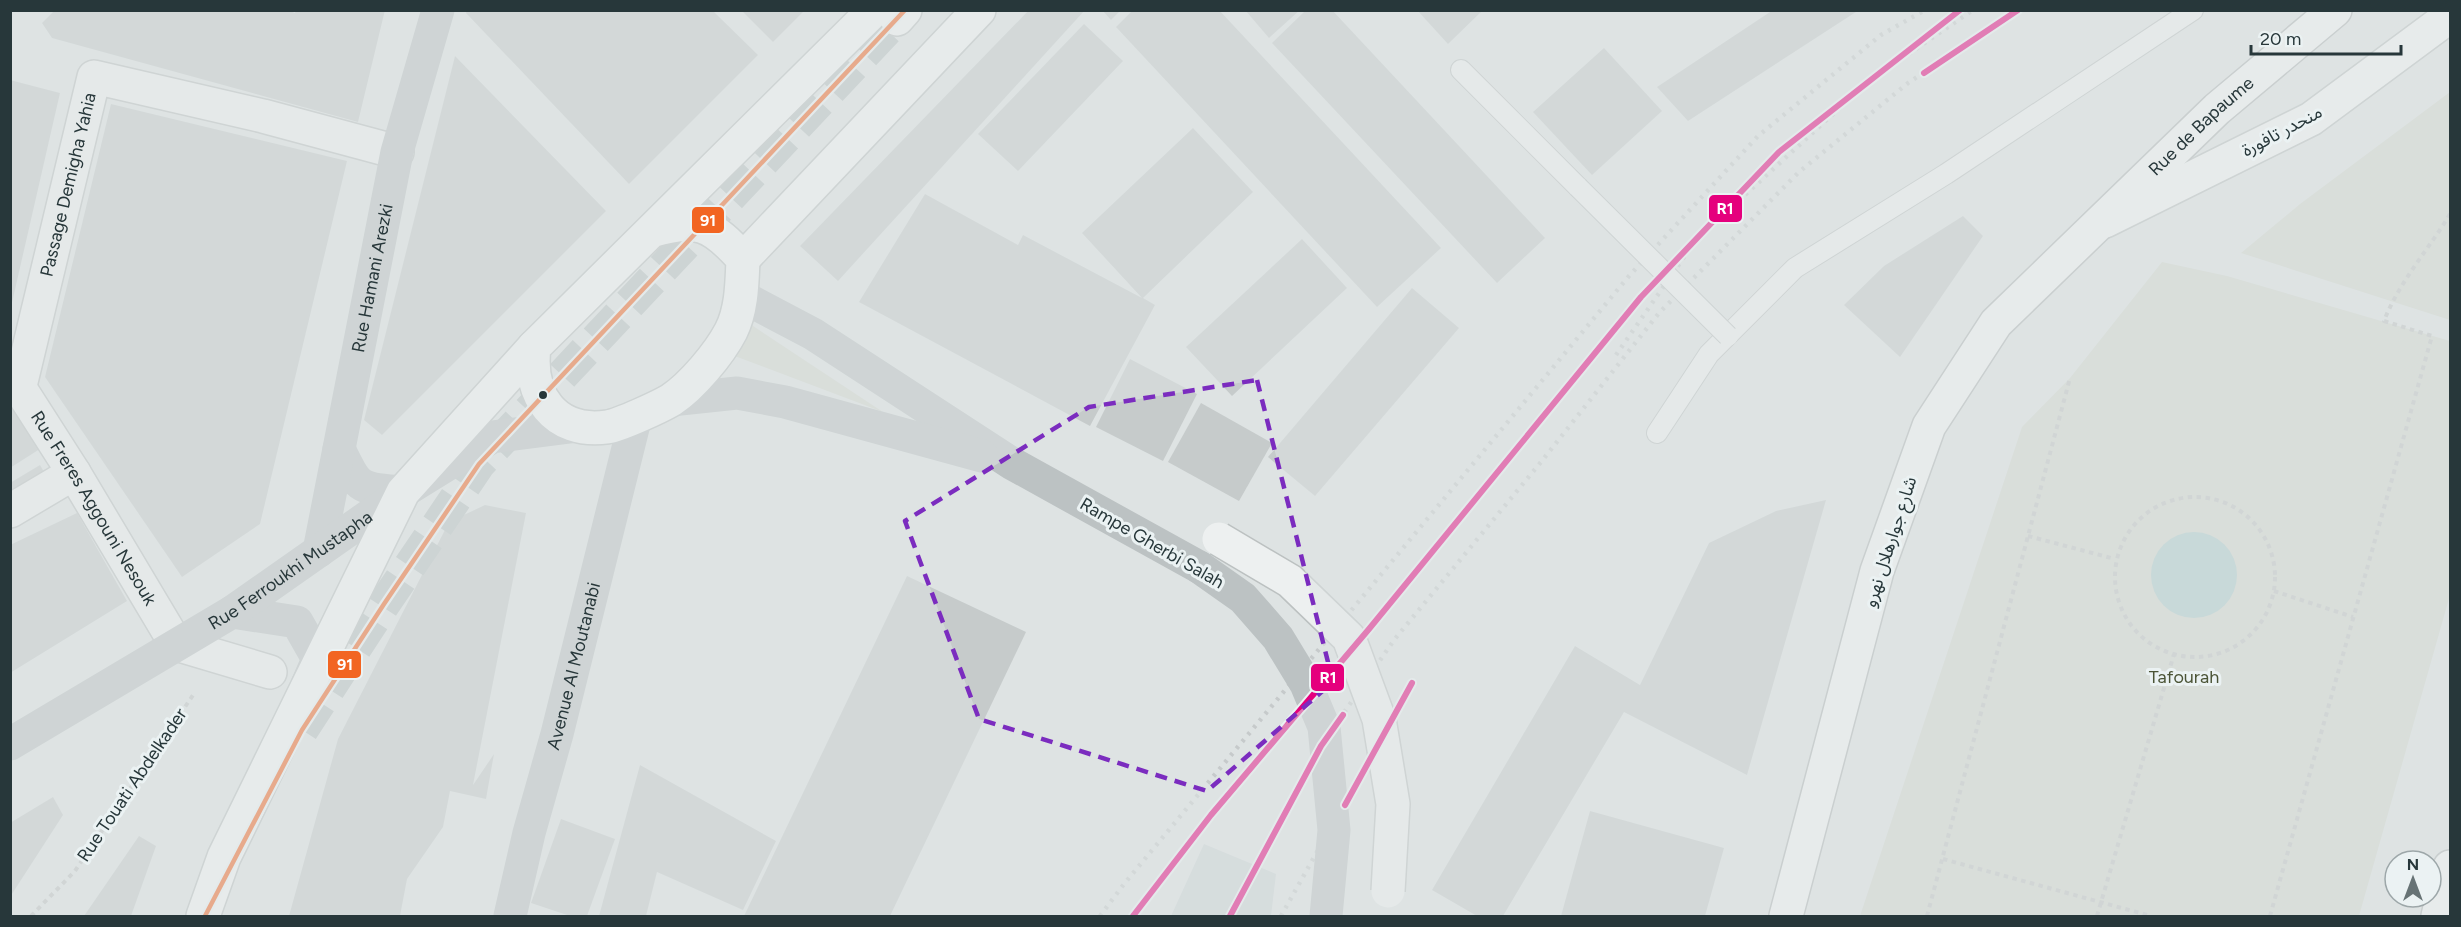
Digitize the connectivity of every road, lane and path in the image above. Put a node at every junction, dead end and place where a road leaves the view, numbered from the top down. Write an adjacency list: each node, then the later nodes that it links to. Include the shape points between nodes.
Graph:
1 (438, 10): 8 (street, Rue Hamani Arezki)
2 (979, 10): 12 (main road)
3 (2193, 10): 14 (lane, via 1946,174 1795,268)
4 (2335, 10): 10 (main road, Rue de Bapaume, via 2217,109)
5 (892, 13): 11 (main road)
6 (2451, 16): 10 (main road, منحدر تافورة, via 2311,119)
7 (1461, 69): 14 (lane, bridge)
8 (397, 152): 17 (street, Passage Demigha Yahia, via 94,77); 22 (street, Rue Hamani Arezki)
9 (2451, 214): 33 (path, via 2392,301 2384,321 2432,336)
10 (2100, 224): 47 (main road, شارع جوارهلال نهرو, via 1996,322 1929,426 1877,571)
11 (651, 231): 12 (main road, via 674,224 714,230); 15 (main road)
12 (743, 259): 13 (main road)
13 (741, 296): 18 (main road, via 732,329 715,358); 23 (street, Rampe Gherbi Salah, via 813,334)
14 (1728, 336): 21 (lane, via 1709,354)
15 (534, 347): 20 (main road, via 532,368 544,404); 25 (main road)
16 (2070, 378): 27 (path)
17 (15, 379): 24 (street, Rue Freres Aggouni Nesouk)
18 (671, 400): 19 (main road); 23 (street, Rampe Gherbi Salah, via 737,393 785,402)
19 (636, 416): 20 (main road, via 608,427); 45 (street, Avenue Al Moutanabi)
20 (578, 426): 25 (street, Rue Ferroukhi Mustapha, via 492,436)
21 (1657, 433)
22 (339, 449): 25 (street, via 354,479 368,489); 29 (street, Rue Hamani Arezki)
23 (1011, 463): 46 (street, Rampe Gherbi Salah, bridge, via 1199,567 1243,598 1278,638 1306,684 1324,727 1334,830)
24 (74, 473): 26 (street); 34 (street, Rue Freres Aggouni Nesouk)
25 (403, 492): 29 (street, Rue Ferroukhi Mustapha); 37 (main road)
26 (10, 510)
27 (2028, 536): 30 (path); 39 (path)
28 (1220, 539): 41 (street, bridge, via 1290,581 1349,638 1380,719 1393,804)
29 (319, 551): 32 (street, Rue Ferroukhi Mustapha)
30 (2115, 559): 31 (path, via 2127,534 2145,513 2168,501 2193,496 2218,499 2242,511 2260,529 2272,552); 35 (path, via 2114,587 2122,613 2139,636)
31 (2274, 591): 33 (path); 35 (path, via 2260,626 2242,643 2217,656 2189,658)
32 (232, 612): 34 (street, Rue Ferroukhi Mustapha); 37 (street, via 297,622 318,659)
33 (2353, 617): 51 (path)
34 (176, 644): 36 (street); 38 (street, Rue Ferroukhi Mustapha); 43 (path, Rue Touati Abdelkader, via 198,686 75,871)
35 (2174, 654): 42 (path)
36 (270, 672)
37 (302, 716): 44 (main road)
38 (10, 744)
39 (1943, 859): 42 (path); 48 (path)
40 (2451, 867): 52 (main road)
41 (1388, 891)
42 (2101, 903): 49 (path); 50 (path)
43 (31, 916)
44 (204, 916)
45 (510, 916)
46 (1326, 916)
47 (1786, 916)
48 (1927, 916)
49 (2097, 916)
50 (2151, 916)
51 (2270, 916)
52 (2438, 916)

